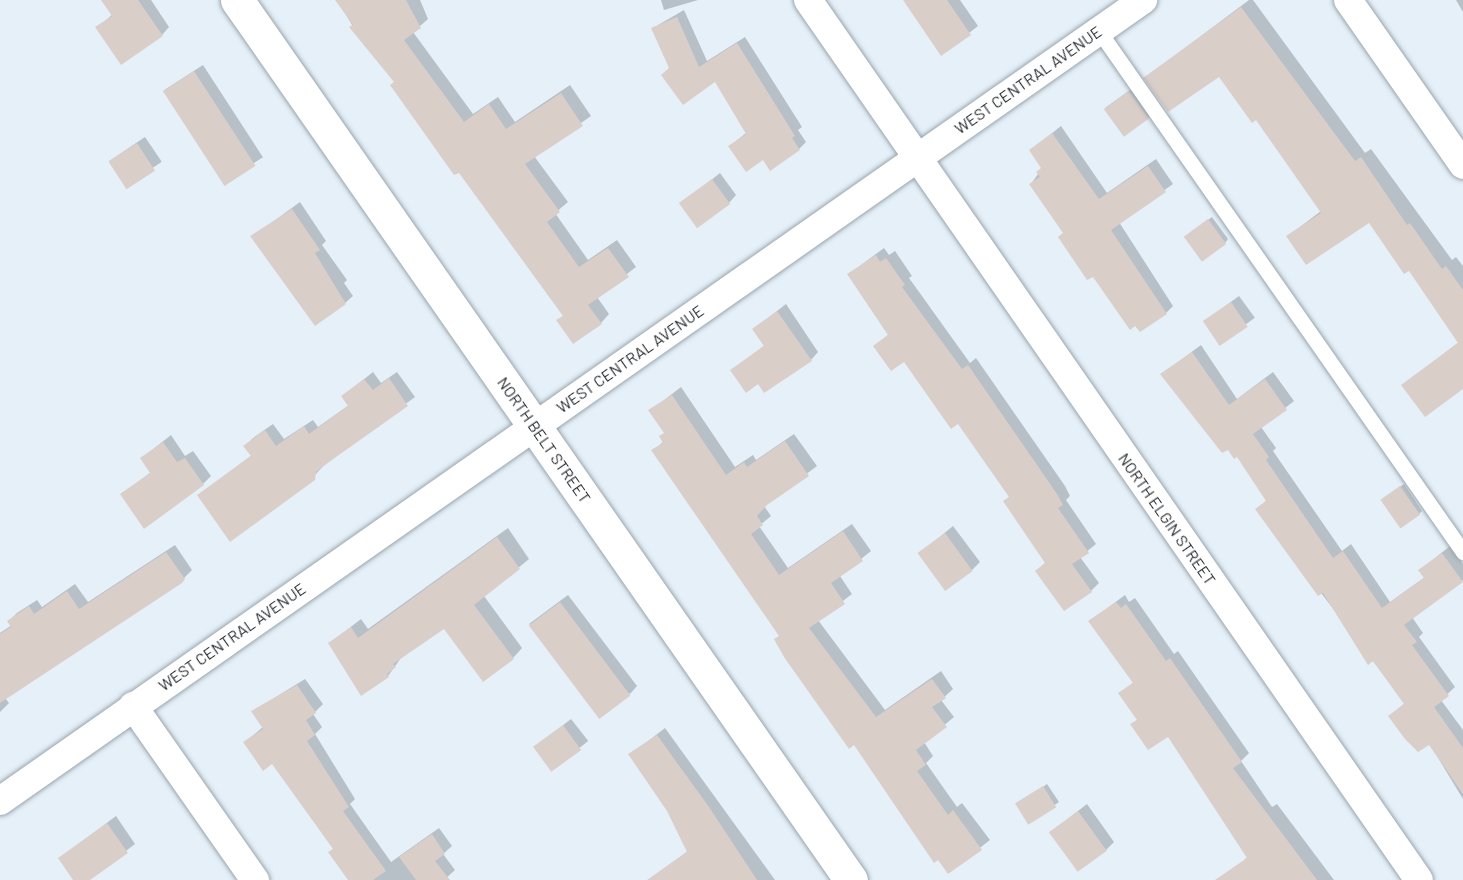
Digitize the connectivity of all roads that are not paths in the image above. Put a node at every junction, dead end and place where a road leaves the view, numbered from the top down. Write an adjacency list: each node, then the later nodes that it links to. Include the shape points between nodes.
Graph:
1 (237, 0): 8 (street, NORTH BELT STREET)
2 (808, 0): 6 (street, NORTH ELGIN STREET)
3 (1143, 0): 5 (street, WEST CENTRAL AVENUE)
4 (1348, 0): 7 (street)
5 (1099, 31): 6 (street, WEST CENTRAL AVENUE); 9 (lane)
6 (915, 157): 8 (street, WEST CENTRAL AVENUE); 14 (street, NORTH ELGIN STREET)
7 (1463, 165)
8 (534, 426): 10 (street, WEST CENTRAL AVENUE); 13 (street, NORTH BELT STREET)
9 (1463, 552)
10 (134, 706): 11 (street, WEST CENTRAL AVENUE); 12 (street)
11 (0, 801)
12 (255, 880)
13 (851, 880)
14 (1419, 880)

